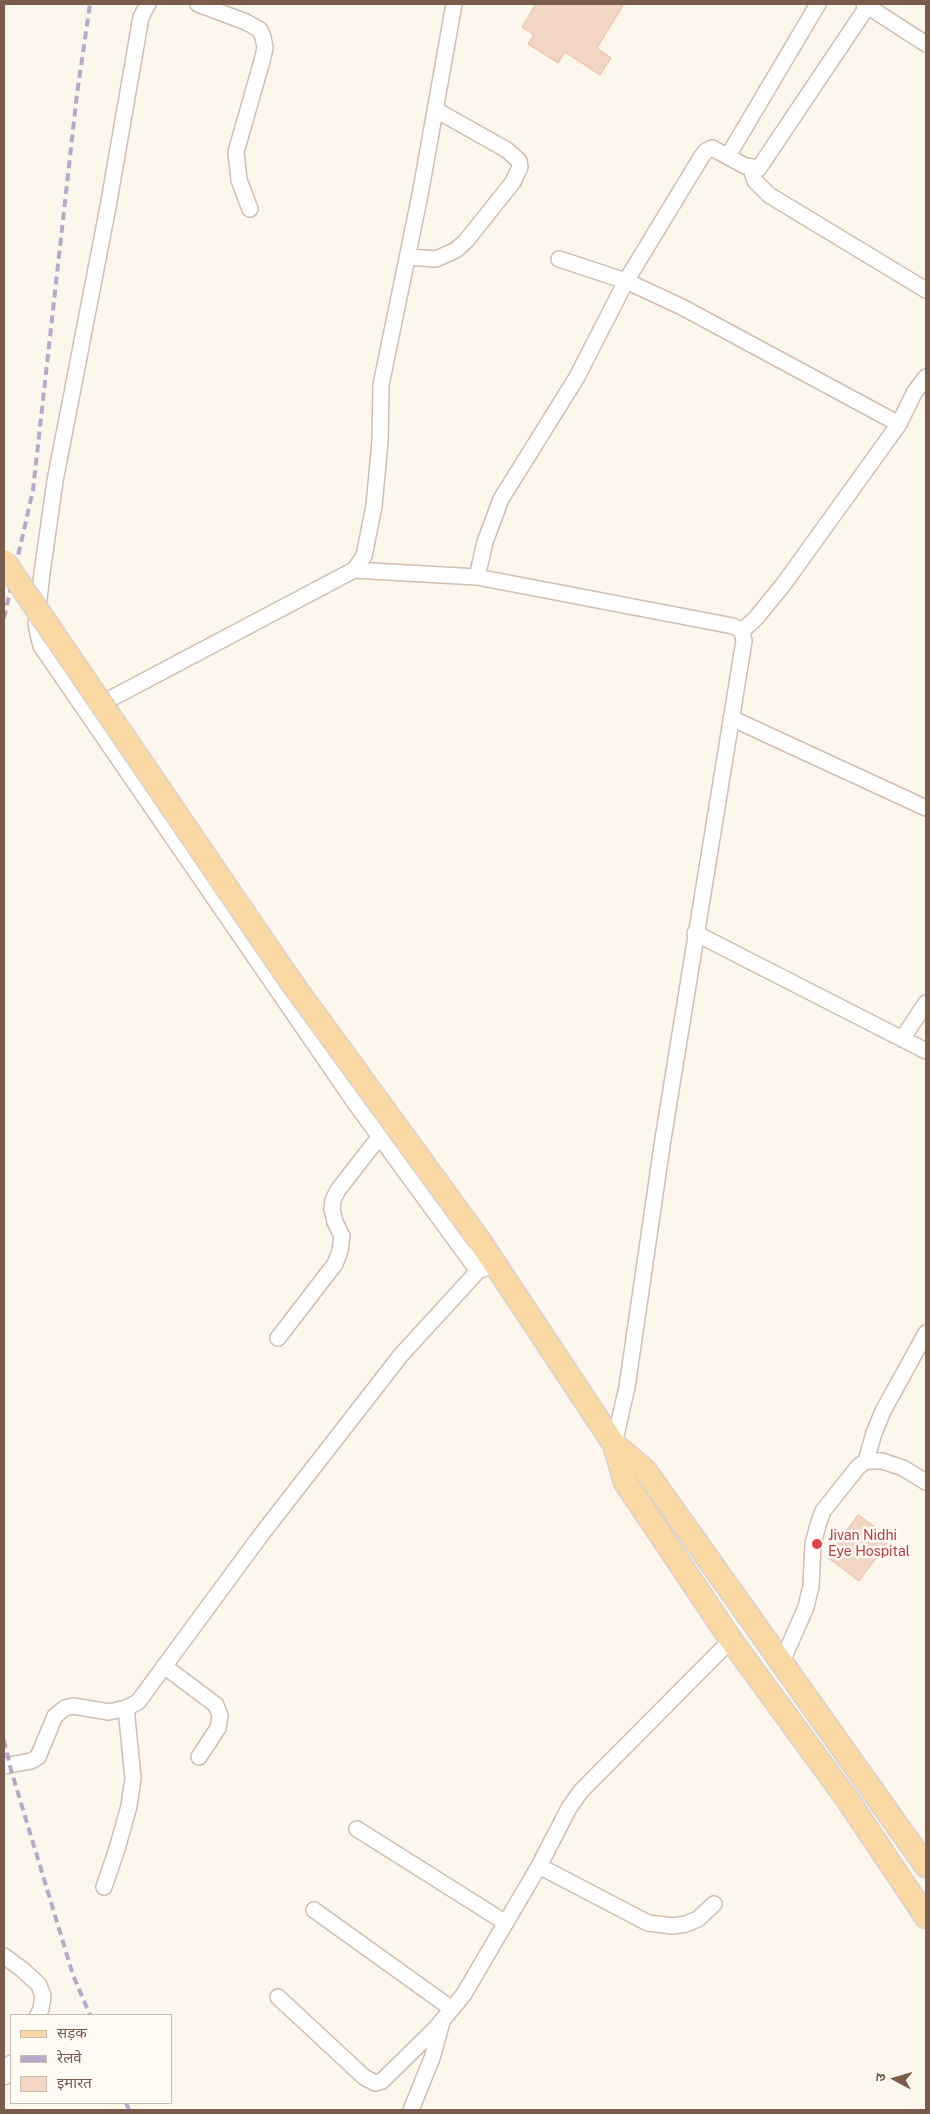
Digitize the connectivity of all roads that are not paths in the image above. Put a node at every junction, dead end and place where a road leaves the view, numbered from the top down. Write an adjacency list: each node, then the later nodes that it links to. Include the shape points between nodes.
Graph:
1 (148, 4): 21 (street, via 141,17 108,207 54,481 36,624 42,646)
2 (198, 4): 10 (street, via 246,22 260,30 264,37 262,61 236,152 238,180)
3 (454, 4): 7 (street)
4 (818, 4): 8 (street)
5 (866, 5): 6 (street); 9 (street, via 763,164)
6 (926, 44)
7 (436, 110): 11 (street); 11 (street, via 507,150 519,161 520,167 513,182 466,242 436,259)
8 (728, 156): 9 (street); 13 (street, via 712,148 706,151)
9 (751, 169): 14 (street, via 755,181 769,195)
10 (250, 209)
11 (408, 258): 18 (street, via 381,385 380,441 370,532 364,556)
12 (560, 259): 13 (street)
13 (626, 281): 16 (street, via 682,307); 19 (street, via 576,377 501,499 485,542)
14 (926, 290)
15 (926, 377): 16 (street)
16 (899, 424): 20 (street, via 783,585)
17 (4, 561): 29 (main road, bridge, via 289,979 479,1240)
18 (354, 570): 19 (street); 21 (street)
19 (477, 577): 20 (street, via 733,626)
20 (742, 631): 22 (street, via 744,640)
21 (86, 712): 28 (street)
22 (730, 718): 23 (street); 24 (street)
23 (926, 808)
24 (695, 933): 26 (street); 32 (street, via 627,1387)
25 (926, 1003): 26 (street)
26 (902, 1039): 27 (street)
27 (926, 1051)
28 (380, 1136): 29 (street); 31 (street, via 333,1200 335,1222 342,1236 335,1264)
29 (487, 1267): 32 (main road); 37 (street, via 400,1355)
30 (926, 1333): 33 (street, via 883,1412)
31 (278, 1338)
32 (614, 1444): 35 (main road, via 625,1482); 36 (main road, via 645,1470)
33 (866, 1461): 34 (street, via 882,1461 903,1468); 36 (street, via 823,1511 813,1544 811,1586 806,1607)
34 (926, 1482)
35 (730, 1640): 42 (street, via 581,1791); 47 (main road, via 847,1799)
36 (781, 1664): 43 (main road)
37 (164, 1666): 38 (street, via 138,1702); 39 (street, via 216,1705 220,1716 218,1728)
38 (126, 1708): 40 (street, via 109,1712 73,1706 65,1708 55,1716 38,1757); 44 (street, via 133,1778 129,1806)
39 (199, 1757)
40 (4, 1766)
41 (358, 1829): 48 (street)
42 (539, 1866): 45 (street, via 648,1923 686,1924 698,1919); 48 (street)
43 (926, 1866)
44 (104, 1886)
45 (714, 1904)
46 (314, 1910): 52 (street)
47 (926, 1917)
48 (506, 1923): 52 (street, via 464,1994)
49 (4, 1956): 51 (street, via 38,1985 43,1996)
50 (278, 1997): 52 (street, via 364,2077 375,2083 382,2081)
51 (39, 2014)
52 (447, 2015): 55 (street)
53 (10, 2065): 54 (street)
54 (4, 2076)
55 (411, 2110)

